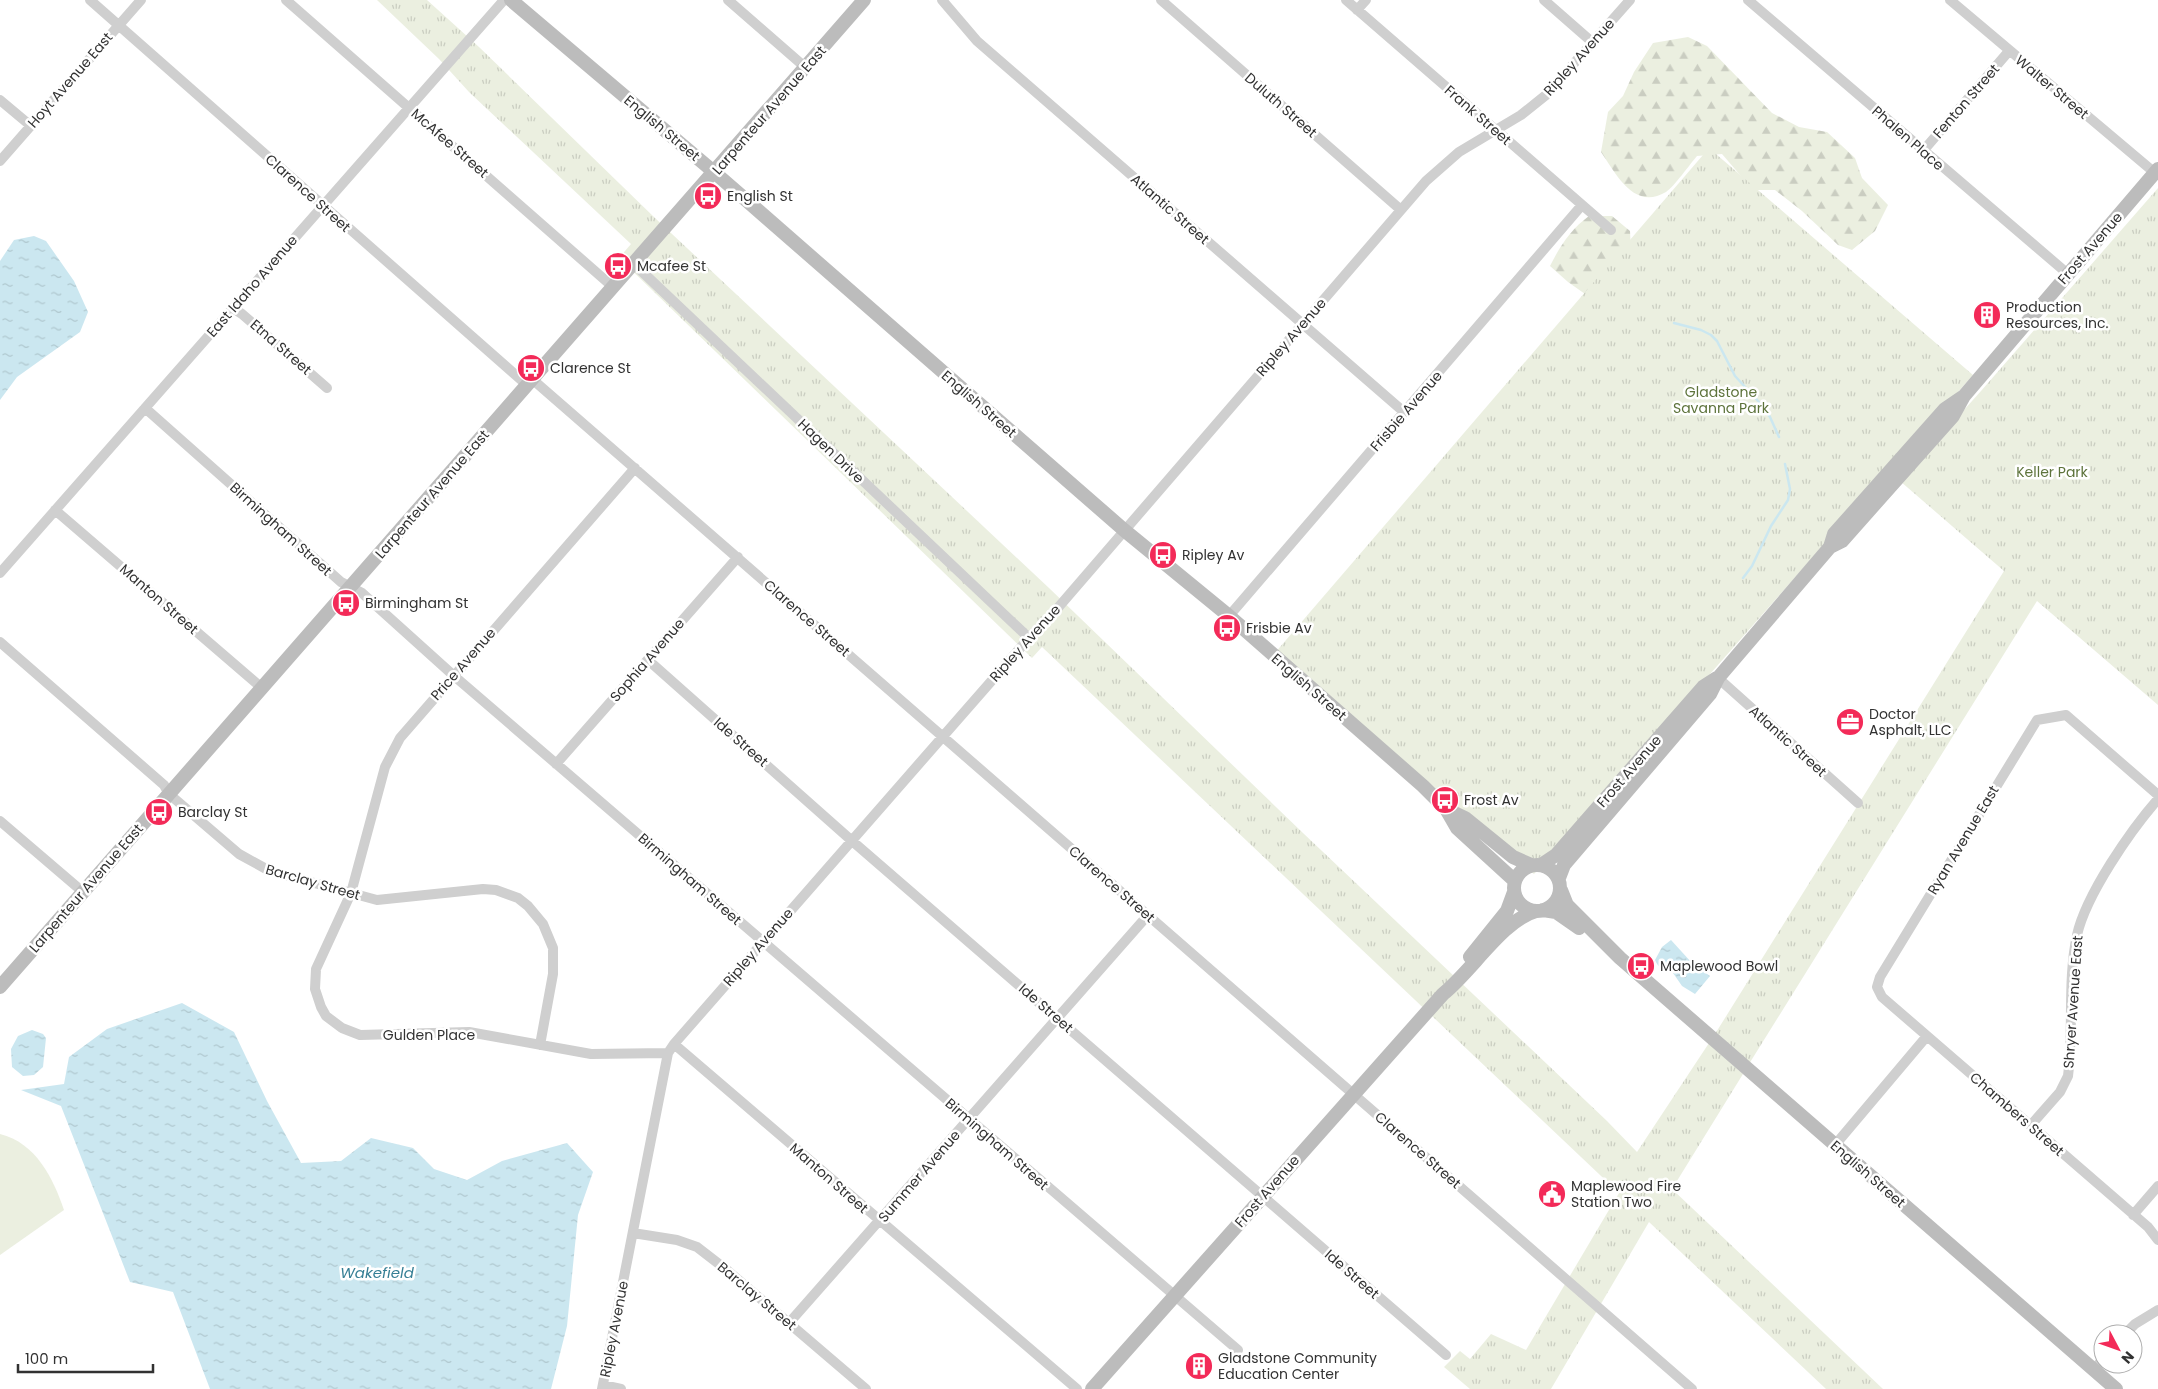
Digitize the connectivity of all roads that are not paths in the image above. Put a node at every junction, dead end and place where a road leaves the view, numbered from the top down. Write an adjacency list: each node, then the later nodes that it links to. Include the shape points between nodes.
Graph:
1 (90, 0): 17 (street, Clarence Street)
2 (141, 0): 17 (street, Hoyt Avenue East)
3 (286, 0): 22 (street, McAfee Street)
4 (504, 0): 22 (street, East Idaho Avenue)
5 (511, 0): 28 (street, English Street)
6 (728, 0): 20 (street)
7 (864, 0): 20 (street, Larpenteur Avenue East)
8 (942, 0): 37 (street, Atlantic Street, via 977,41)
9 (1161, 0): 31 (street, Duluth Street)
10 (1346, 0): 16 (street, Frank Street)
11 (1366, 0): 16 (street)
12 (1544, 0): 18 (street)
13 (1630, 0): 18 (street, Ripley Avenue)
14 (1748, 0): 25 (street, Phalen Place)
15 (1950, 0): 19 (street, Walter Street)
16 (1357, 10): 24 (street, Frank Street)
17 (118, 25): 23 (street, Hoyt Avenue East); 29 (street, Clarence Street)
18 (1592, 42): 24 (street, Ripley Avenue, via 1546,95)
19 (2009, 51): 25 (street, Fenton Street); 27 (street, Walter Street)
20 (806, 68): 28 (street, Larpenteur Avenue East)
21 (0, 100): 23 (street)
22 (410, 107): 29 (street, East Idaho Avenue); 35 (street, McAfee Street)
23 (31, 126): 26 (street, Hoyt Avenue East)
24 (1496, 131): 30 (street, Frank Street); 31 (street, Ripley Avenue, via 1459,152 1426,181)
25 (1923, 151): 34 (street, Phalen Place)
26 (0, 161)
27 (2156, 171): 34 (street, Frost Avenue)
28 (714, 172): 33 (street, Larpenteur Avenue East); 44 (street, English Street)
29 (324, 205): 36 (street, East Idaho Avenue); 38 (street, Clarence Street)
30 (1582, 206): 32 (street, Frank Street); 41 (street, Frisbie Avenue)
31 (1401, 210): 37 (street, Ripley Avenue)
32 (1611, 230)
33 (634, 264): 35 (street, Larpenteur Avenue East); 49 (street, Hagen Drive)
34 (2068, 274): 53 (street, Frost Avenue, via 1964,396 1946,423 1842,541 1830,547)
35 (613, 288): 38 (street, Larpenteur Avenue East)
36 (233, 308): 39 (street, Etna Street); 40 (street, East Idaho Avenue)
37 (1302, 324): 41 (street, Atlantic Street); 44 (street, Ripley Avenue)
38 (530, 382): 42 (street, Clarence Street); 47 (street, Larpenteur Avenue East)
39 (327, 388)
40 (145, 408): 43 (street, East Idaho Avenue); 47 (street, Birmingham Street)
41 (1404, 412): 48 (street, Frisbie Avenue)
42 (635, 468): 45 (street, Clarence Street); 52 (street, Price Avenue)
43 (55, 510): 46 (street, East Idaho Avenue); 54 (street, Manton Street)
44 (1124, 530): 48 (street, English Street); 49 (street, Ripley Avenue)
45 (738, 557): 51 (street, Sophia Avenue); 55 (street, Clarence Street)
46 (0, 573)
47 (351, 587): 52 (street, Birmingham Street, via 362,593); 54 (street, Larpenteur Avenue East)
48 (1229, 616): 61 (street, English Street)
49 (1029, 638): 55 (street, Ripley Avenue)
50 (0, 642): 57 (street, Barclay Street, via 164,785)
51 (648, 660): 56 (street, Sophia Avenue); 63 (street, Ide Street)
52 (453, 675): 56 (street, Birmingham Street); 68 (street, Price Avenue, via 412,722 392,752 385,767)
53 (1718, 678): 60 (street, Atlantic Street); 64 (street, Frost Avenue, via 1703,687 1556,855); 65 (street, Frost Avenue, via 1710,694 1564,865)
54 (262, 688): 57 (street, Larpenteur Avenue East)
55 (942, 736): 63 (street, Ripley Avenue); 70 (street, Clarence Street)
56 (556, 764): 71 (street, Birmingham Street)
57 (169, 794): 67 (street, Larpenteur Avenue East); 68 (street, Barclay Street, via 253,863)
58 (2158, 795): 74 (street, Ryan Avenue East, via 2066,715 2037,720 1880,977)
59 (2158, 799): 83 (street, Shryer Avenue East, via 2128,839 2094,893 2081,921 2074,954 2068,1076 2060,1092)
60 (1858, 803)
61 (1446, 809): 64 (street, English Street, via 1466,818 1513,857); 66 (street, English Street, via 1458,828)
62 (0, 821): 67 (street)
63 (851, 840): 71 (street, Ripley Avenue); 76 (street, Ide Street)
64 (1536, 865): 65 (street, via 1554,872); 66 (street, via 1524,869)
65 (1560, 884): 69 (street, via 1555,903); 72 (street, English Street, via 1566,905)
66 (1515, 887): 69 (street, via 1522,906); 75 (street, Frost Avenue, via 1507,911)
67 (83, 892): 73 (street, Larpenteur Avenue East)
68 (351, 893): 79 (street, Barclay Street, via 377,900 483,889 506,893 528,906 546,930 554,958); 79 (street, Gulden Place, via 320,960 315,979 321,1008 334,1023 360,1035 468,1032)
69 (1540, 911): 72 (street, English Street, via 1562,915); 75 (street, Frost Avenue, via 1517,919)
70 (1148, 915): 76 (street, Summer Avenue); 81 (street, Clarence Street)
71 (762, 941): 78 (street, Ripley Avenue); 82 (street, Birmingham Street)
72 (1620, 958): 84 (street, English Street)
73 (0, 987)
74 (1878, 988): 77 (street, Chambers Street, via 1882,996)
75 (1443, 994): 81 (street, Frost Avenue)
76 (1057, 1018): 82 (street, Summer Avenue); 86 (street, Ide Street)
77 (1927, 1036): 83 (street, Chambers Street); 84 (street)
78 (674, 1044): 80 (street, Ripley Avenue); 88 (street, Manton Street)
79 (540, 1045): 80 (street, Gulden Place, via 590,1054)
80 (668, 1053): 89 (street, Ripley Avenue)
81 (1353, 1094): 86 (street, Frost Avenue); 104 (street, Clarence Street)
82 (968, 1119): 88 (street, Summer Avenue); 91 (street, Birmingham Street)
83 (2030, 1125): 87 (street, Chambers Street)
84 (1835, 1145): 97 (street, English Street)
85 (2158, 1186): 87 (street)
86 (1262, 1195): 91 (street, Frost Avenue); 96 (street, Ide Street)
87 (2133, 1215): 90 (street, Chambers Street)
88 (879, 1221): 93 (street, Summer Avenue); 102 (street, Manton Street)
89 (633, 1233): 93 (street, Barclay Street, via 677,1240 697,1247); 99 (street, Ripley Avenue)
90 (2158, 1240)
91 (1175, 1296): 95 (street, Birmingham Street); 103 (street, Frost Avenue)
92 (2158, 1310): 94 (street)
93 (789, 1324): 101 (street, Barclay Street)
94 (2135, 1324)
95 (1238, 1350)
96 (1446, 1356)
97 (2093, 1360)
98 (2105, 1374): 105 (street, English Street)
99 (603, 1387): 100 (street)
100 (621, 1389)
101 (866, 1389)
102 (1077, 1389)
103 (1092, 1389)
104 (1692, 1389)
105 (2116, 1389)

